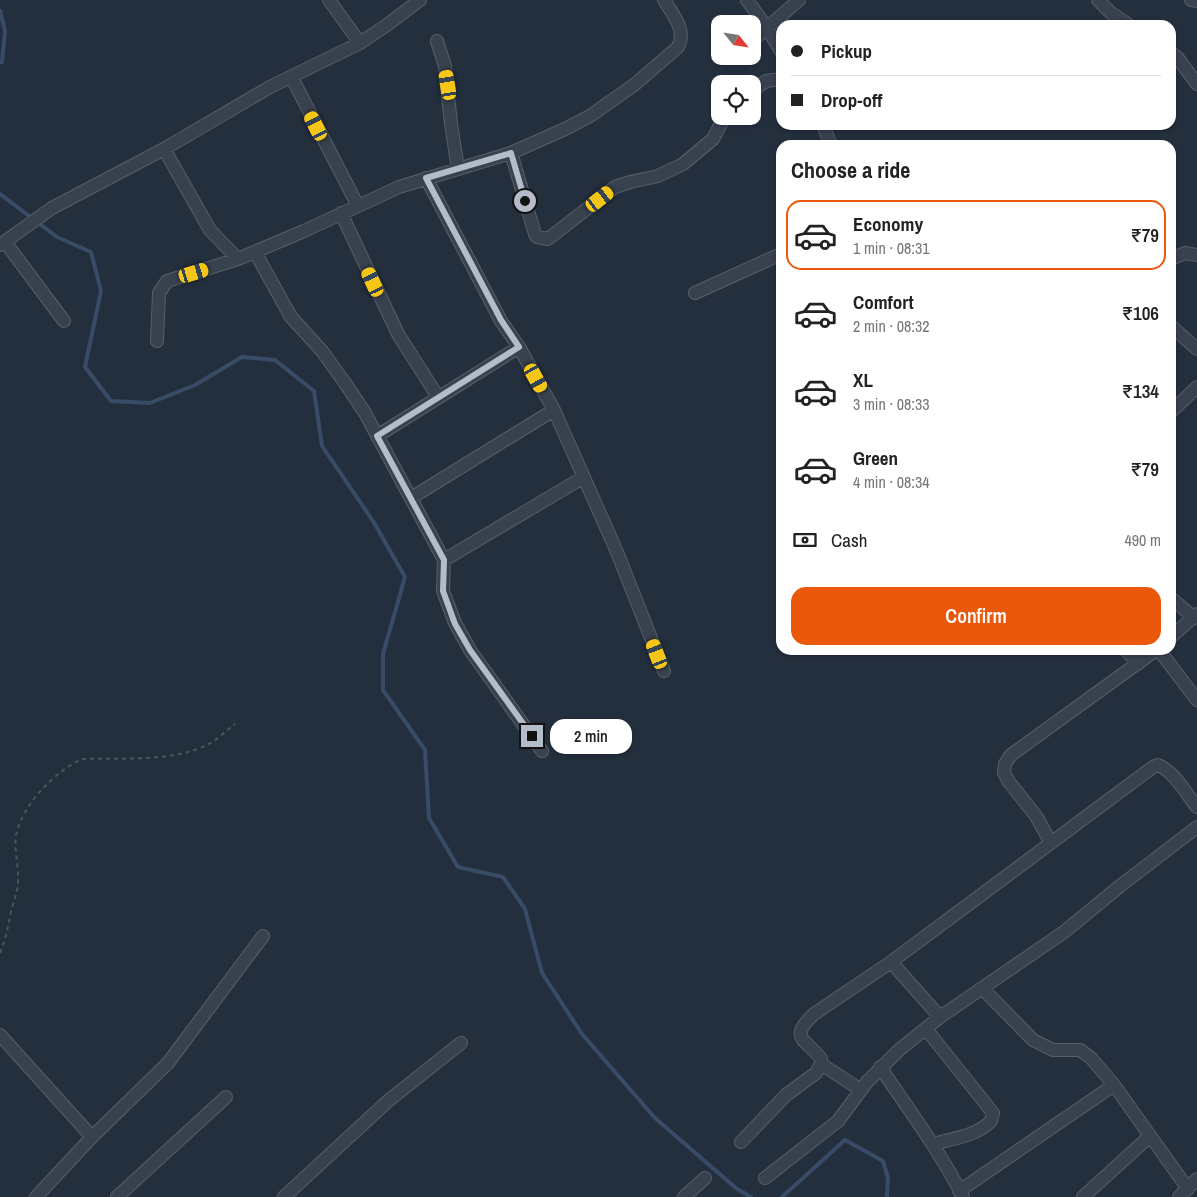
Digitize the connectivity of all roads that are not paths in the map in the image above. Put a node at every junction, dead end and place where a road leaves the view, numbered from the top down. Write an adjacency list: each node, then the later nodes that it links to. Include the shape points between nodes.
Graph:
1 (330, 0): 15 (street)
2 (664, 0): 24 (street, via 682,34 678,47 634,85 590,116)
3 (747, 0): 12 (street)
4 (799, 0): 9 (street)
5 (1098, 0): 11 (street)
6 (1190, 0): 8 (street)
7 (415, 1): 15 (street)
8 (1197, 1)
9 (776, 20)
10 (776, 20): 12 (street)
11 (1122, 20)
12 (767, 28): 13 (street); 16 (street)
13 (761, 34)
14 (437, 41): 25 (street, via 445,66)
15 (360, 43): 18 (street)
16 (776, 43)
17 (1176, 56): 20 (street)
18 (292, 78): 23 (street); 27 (street)
19 (776, 80): 21 (street)
20 (1197, 84)
21 (761, 85)
22 (720, 125): 24 (street, via 713,139 683,164 658,176 615,187 548,239 535,234)
23 (164, 150): 29 (street, via 52,208); 34 (street, via 210,230)
24 (511, 153): 25 (street)
25 (458, 169): 26 (street)
26 (426, 178): 27 (street); 39 (street, via 501,320)
27 (358, 206): 28 (street)
28 (341, 213): 30 (street); 42 (street, via 398,334)
29 (2, 244): 36 (street)
30 (255, 252): 34 (street); 45 (street, via 292,317 345,383)
31 (1197, 254): 33 (street, via 1185,252)
32 (776, 256): 35 (street)
33 (1176, 256)
34 (238, 259): 38 (street, via 167,281 159,293)
35 (695, 293)
36 (64, 322)
37 (1176, 330): 40 (street)
38 (157, 342)
39 (519, 347): 42 (street); 44 (street)
40 (1197, 349)
41 (1197, 387): 43 (street)
42 (438, 397): 45 (street)
43 (1176, 407)
44 (554, 410): 46 (street); 47 (street)
45 (377, 436): 47 (street)
46 (584, 477): 48 (street); 56 (street)
47 (411, 498): 48 (street)
48 (444, 560): 58 (street, via 443,591 455,624)
49 (1176, 602): 50 (street)
50 (1195, 616): 51 (street)
51 (1176, 633)
52 (1130, 655): 55 (street)
53 (1151, 655): 55 (street)
54 (1162, 655): 57 (street)
55 (1138, 664): 61 (street, via 1011,756 1005,764 1004,773 1009,782)
56 (664, 671)
57 (1197, 700)
58 (542, 751)
59 (1197, 808): 61 (street, via 1172,775 1158,765)
60 (1197, 827): 64 (street, via 1064,932)
61 (1051, 843): 63 (street)
62 (263, 936): 75 (street, via 168,1063)
63 (891, 962): 65 (street); 69 (street, via 814,1014 800,1030 808,1046 821,1059)
64 (983, 989): 65 (street); 71 (street, via 1034,1040 1053,1050 1080,1050)
65 (940, 1017): 66 (street)
66 (926, 1029): 70 (street); 77 (street, via 992,1113 991,1121 979,1130)
67 (0, 1036): 75 (street)
68 (461, 1043): 84 (street, via 388,1101)
69 (821, 1064): 72 (street); 76 (street, via 816,1073 786,1095)
70 (880, 1067): 72 (street); 77 (street)
71 (1114, 1085): 74 (street); 81 (street)
72 (861, 1090): 79 (street, via 838,1120)
73 (226, 1097): 83 (street)
74 (1150, 1136): 80 (street); 86 (street)
75 (92, 1137): 82 (street)
76 (741, 1142)
77 (933, 1144): 81 (street)
78 (705, 1178): 85 (street)
79 (765, 1178)
80 (1192, 1185)
81 (961, 1194)
82 (36, 1197)
83 (117, 1197)
84 (284, 1197)
85 (684, 1197)
86 (1083, 1197)

